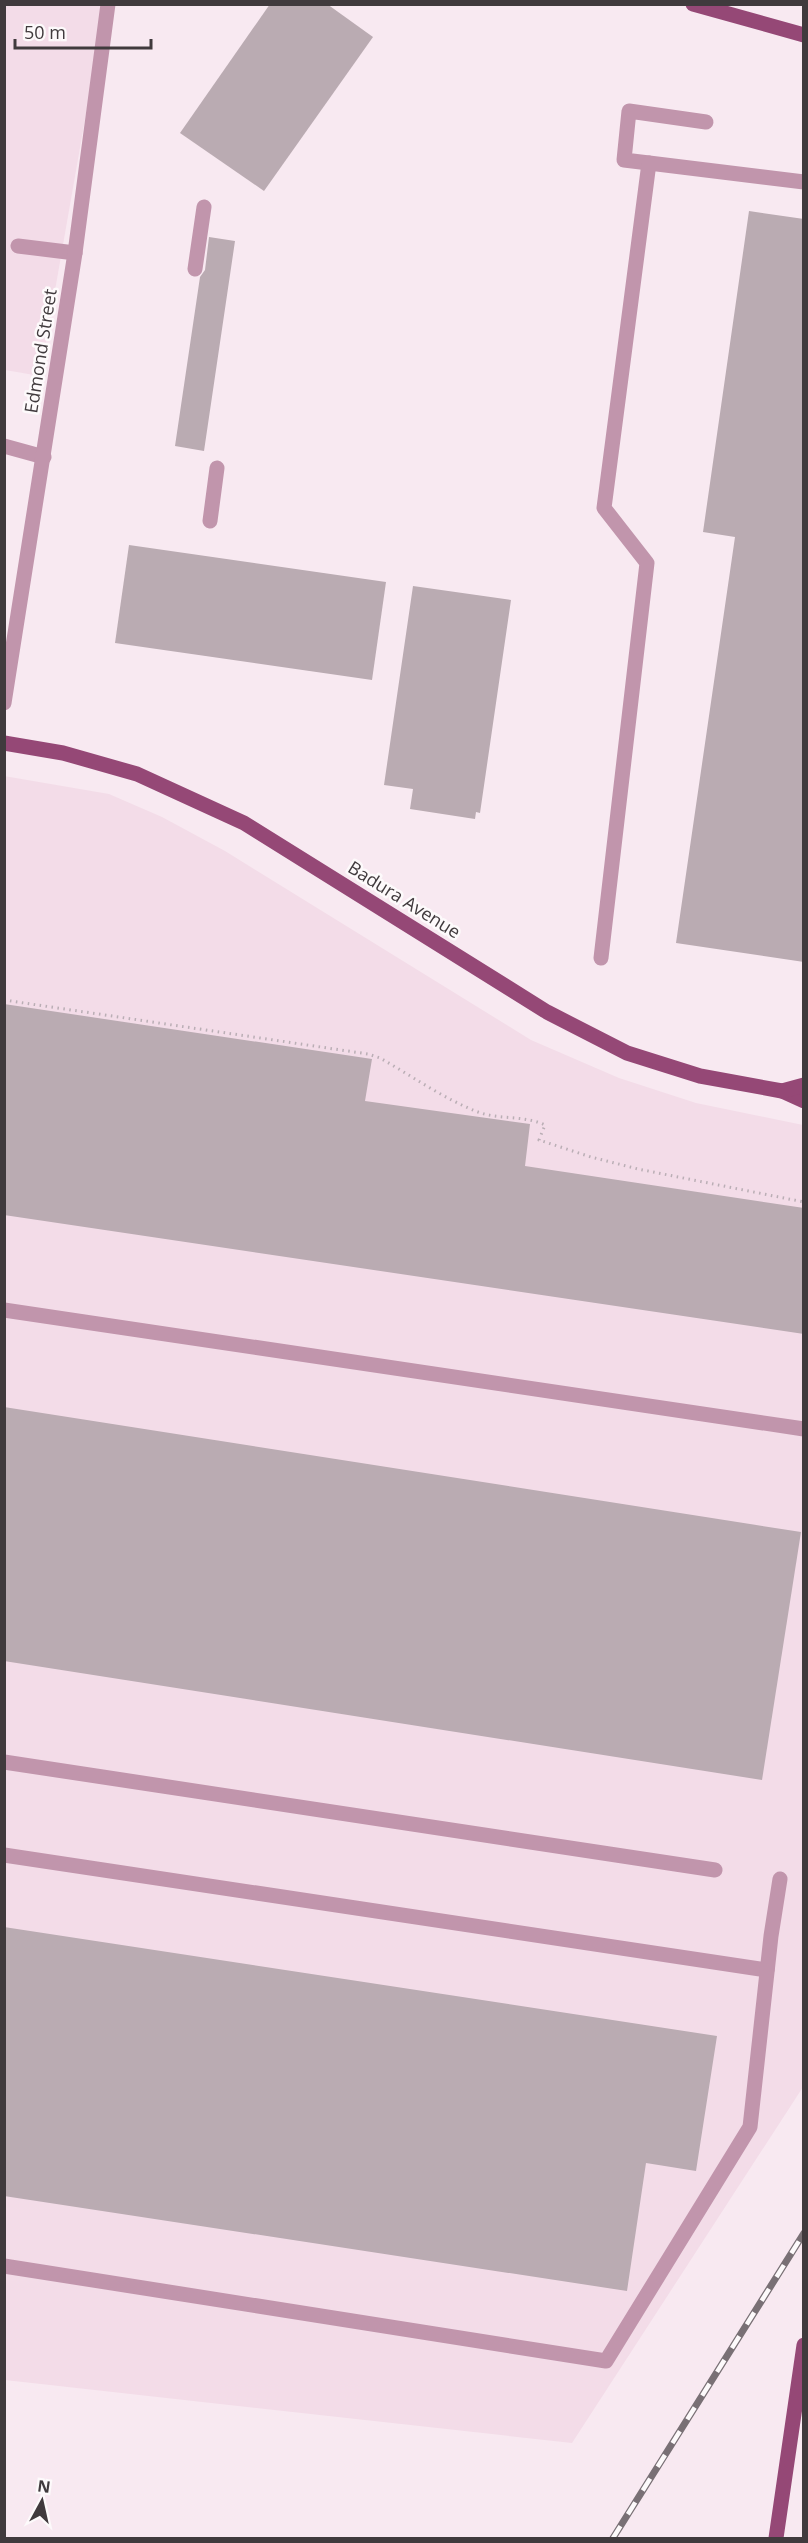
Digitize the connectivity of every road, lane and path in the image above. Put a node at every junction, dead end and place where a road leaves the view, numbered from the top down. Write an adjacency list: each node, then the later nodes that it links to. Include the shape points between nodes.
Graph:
1 (108, 4): 9 (street, Edmond Street)
2 (693, 4): 3 (main road)
3 (804, 35)
4 (706, 122): 5 (street, via 629,111 624,160)
5 (649, 163): 6 (street); 17 (street, via 604,508 647,563)
6 (804, 182)
7 (204, 207): 10 (street)
8 (18, 246): 9 (street)
9 (75, 253): 12 (street, Edmond Street)
10 (195, 269)
11 (4, 446): 12 (street)
12 (44, 457): 15 (street, Edmond Street)
13 (217, 468): 14 (street)
14 (210, 521)
15 (4, 703)
16 (4, 743): 20 (main road, Badura Avenue, via 63,753 137,774 243,823 547,1012 627,1053 700,1076)
17 (601, 958)
18 (4, 1000): 22 (path, via 368,1054 480,1113 545,1125 539,1140 638,1169)
19 (804, 1085): 20 (main road, Badura Avenue)
20 (782, 1091): 21 (main road, Badura Avenue)
21 (804, 1101)
22 (804, 1202)
23 (4, 1310): 24 (street)
24 (804, 1429)
25 (4, 1762): 27 (street)
26 (4, 1855): 29 (street)
27 (715, 1870)
28 (780, 1879): 29 (street)
29 (767, 1970): 30 (street, via 750,2127 606,2361)
30 (4, 2266)
31 (804, 2345): 32 (main road)
32 (776, 2538)

